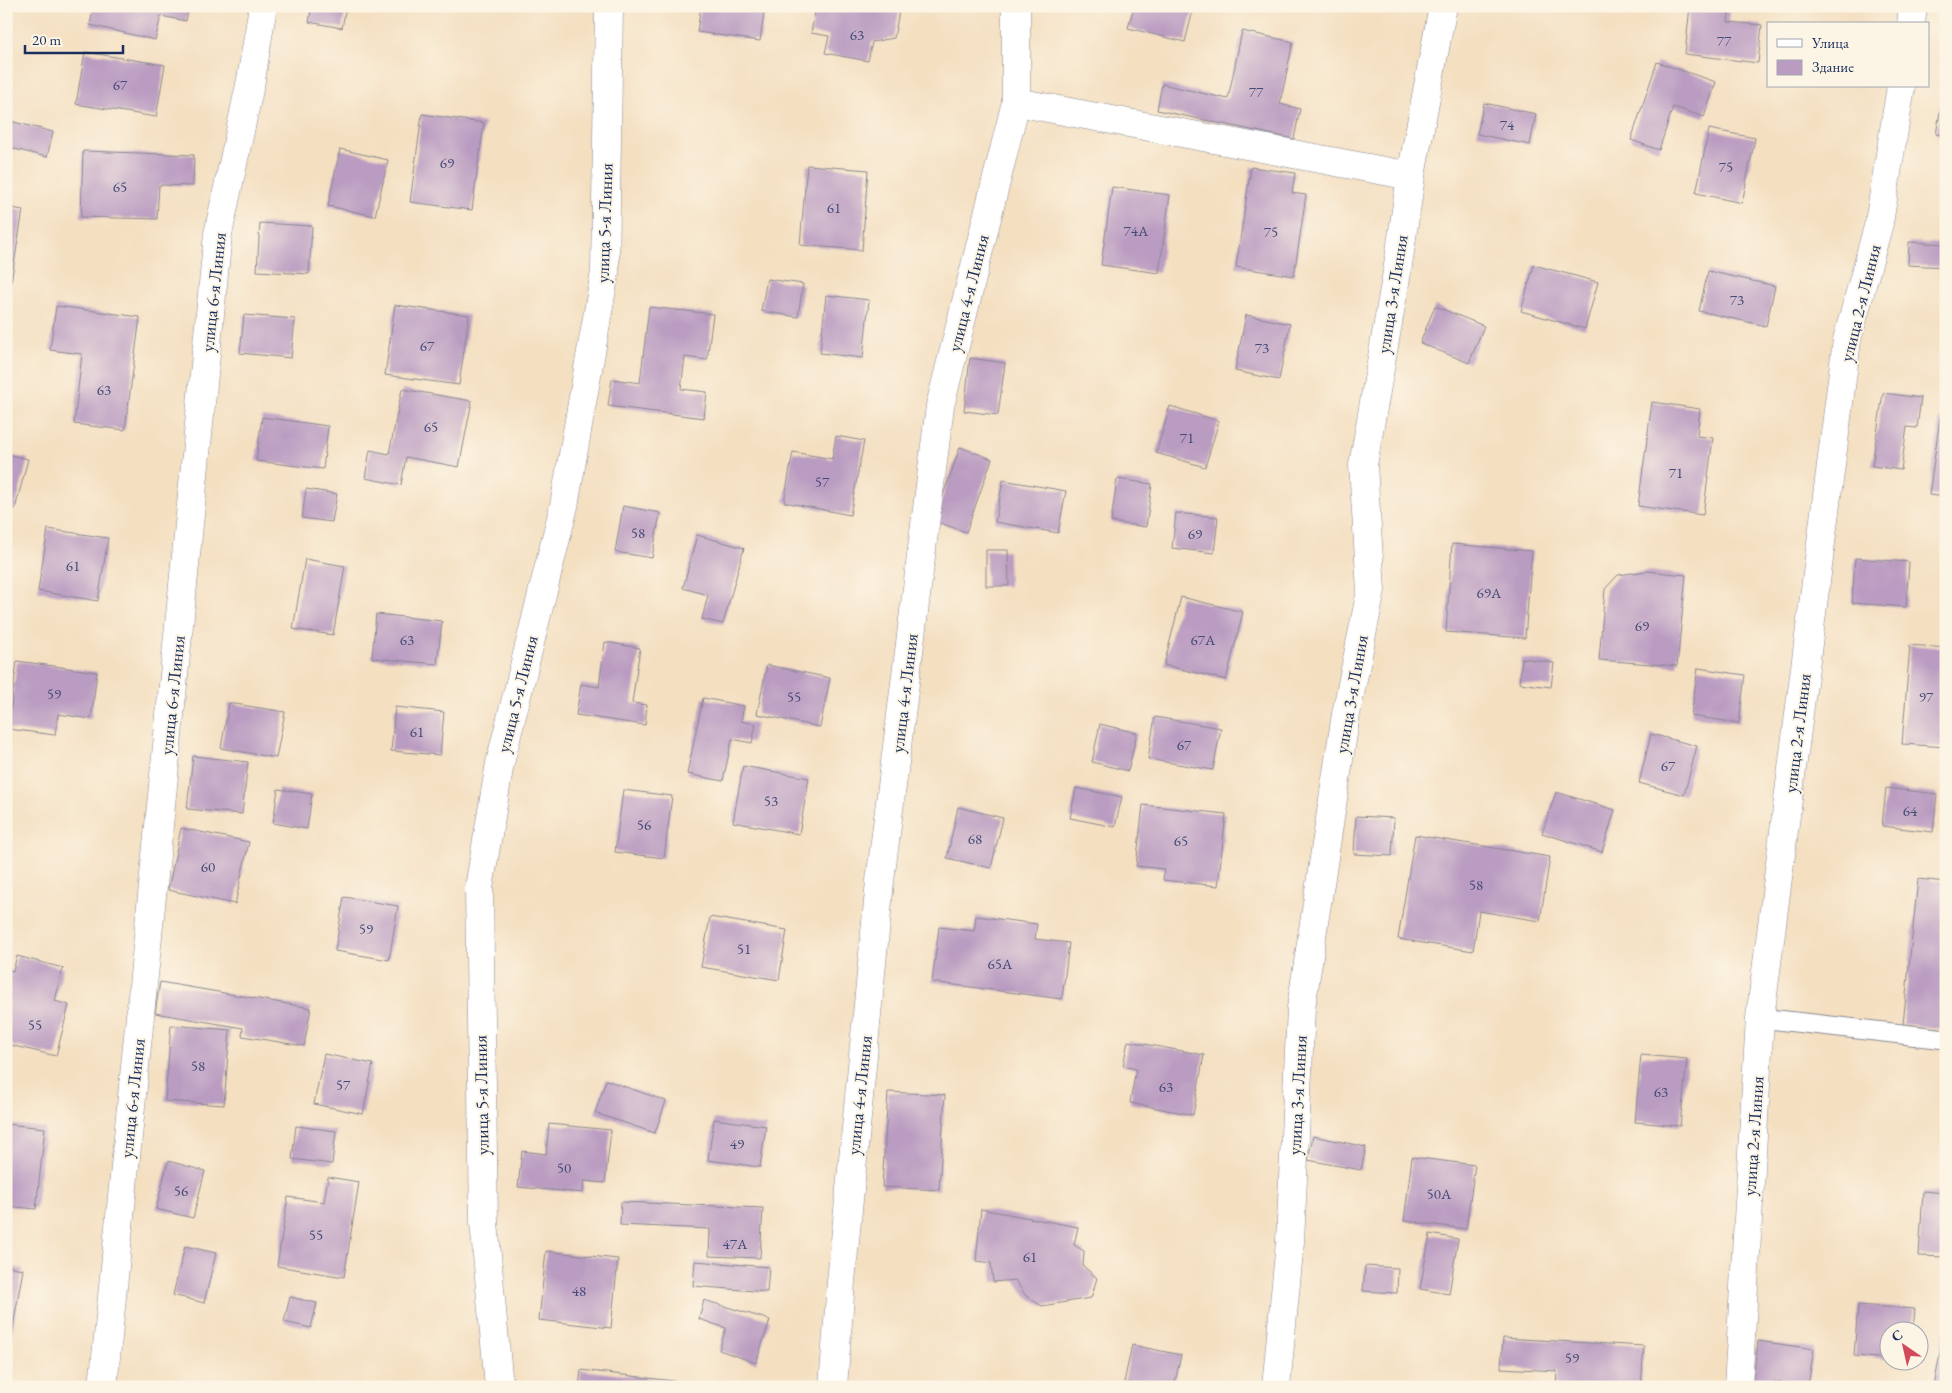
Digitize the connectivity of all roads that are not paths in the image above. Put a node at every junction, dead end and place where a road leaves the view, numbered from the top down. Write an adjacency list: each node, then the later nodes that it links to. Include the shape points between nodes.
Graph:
1 (263, 6): 12 (street, улица 6-я Линия, via 251,80 218,234)
2 (609, 6): 13 (street, улица 5-я Линия, via 605,272 564,506 500,763 479,888 484,1222)
3 (1016, 6): 8 (street, улица 4-я Линия)
4 (1443, 6): 9 (street, улица 3-я Линия)
5 (1913, 6): 6 (street)
6 (1911, 22)
7 (1901, 88): 10 (street, улица 2-я Линия, via 1880,223 1848,340)
8 (1016, 102): 9 (street); 14 (street, улица 4-я Линия, via 940,406 880,882)
9 (1411, 176): 15 (street, улица 3-я Линия, via 1363,465 1371,590 1346,714 1301,1008 1290,1242)
10 (1760, 1018): 11 (lane); 16 (street, улица 2-я Линия)
11 (1946, 1039)
12 (103, 1387)
13 (499, 1387)
14 (833, 1387)
15 (1276, 1387)
16 (1738, 1387)

